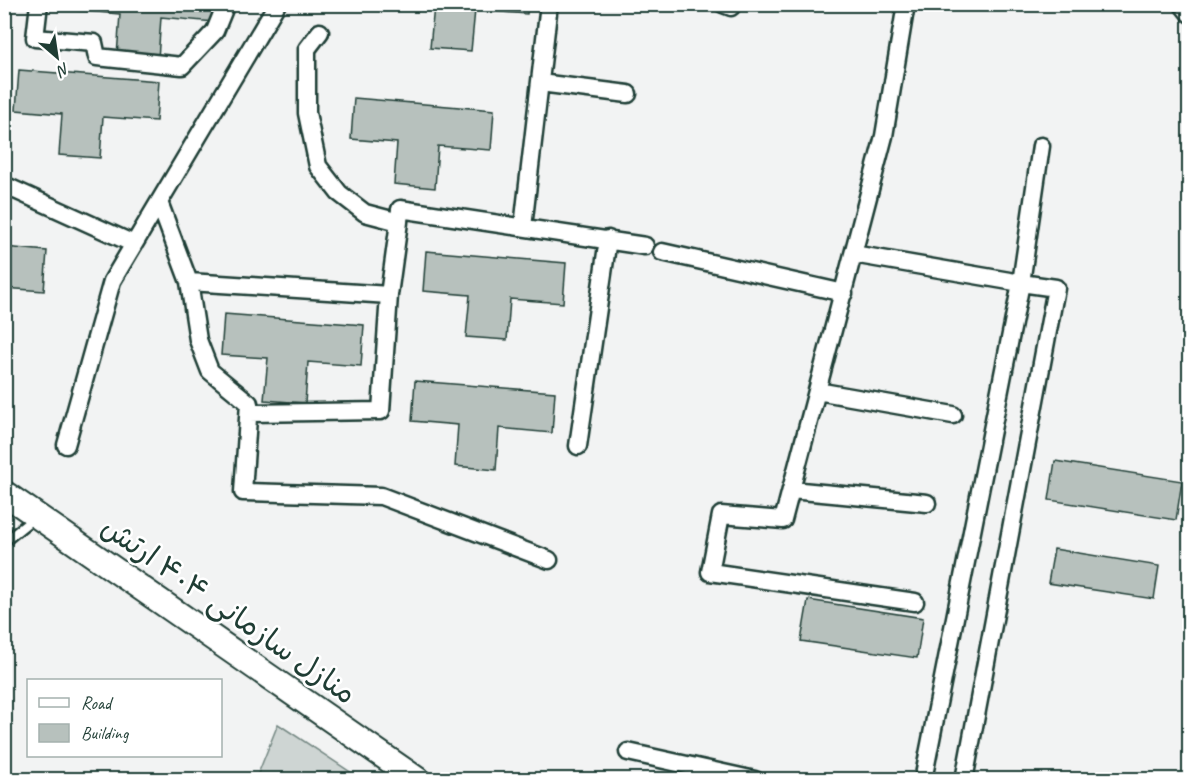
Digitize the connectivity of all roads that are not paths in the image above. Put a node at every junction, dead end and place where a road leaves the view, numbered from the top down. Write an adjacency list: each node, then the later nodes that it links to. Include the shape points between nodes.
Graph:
1 (39, 4): 2 (street, via 35,38 94,43 97,57 182,66 215,31)
2 (226, 4)
3 (276, 4): 13 (street)
4 (549, 4): 9 (street)
5 (906, 4): 20 (street, via 884,136)
6 (1182, 4): 7 (street)
7 (1190, 14)
8 (320, 32): 14 (street, via 307,49 307,113 318,166 339,193 365,213)
9 (540, 83): 10 (street); 15 (street)
10 (628, 94)
11 (1041, 146): 22 (street)
12 (4, 185): 17 (street)
13 (159, 202): 17 (street); 21 (street)
14 (399, 222): 15 (street, via 400,209); 24 (street)
15 (523, 227): 16 (street)
16 (609, 239): 18 (street); 29 (street)
17 (134, 244): 28 (street, via 112,280)
18 (645, 246)
19 (662, 252): 23 (street)
20 (853, 254): 22 (street); 23 (street)
21 (189, 282): 24 (street); 26 (street, via 198,340 210,371 249,403)
22 (1021, 283): 40 (street); 41 (street, via 1056,288)
23 (844, 293): 25 (street)
24 (388, 295): 26 (street, via 381,411)
25 (817, 391): 27 (street); 30 (street)
26 (249, 413): 35 (street, via 243,492 381,496)
27 (953, 415)
28 (66, 445)
29 (578, 446)
30 (791, 490): 32 (street); 36 (street, via 783,520 721,515 710,572)
31 (4, 493): 33 (street, منازل سازمانی ۴۰۴ ارتش)
32 (927, 503)
33 (38, 515): 34 (lane); 38 (street, منازل سازمانی ۴۰۴ ارتش)
34 (4, 542)
35 (549, 560)
36 (915, 602)
37 (628, 752): 39 (street)
38 (418, 780)
39 (755, 780)
40 (923, 780)
41 (964, 780)

